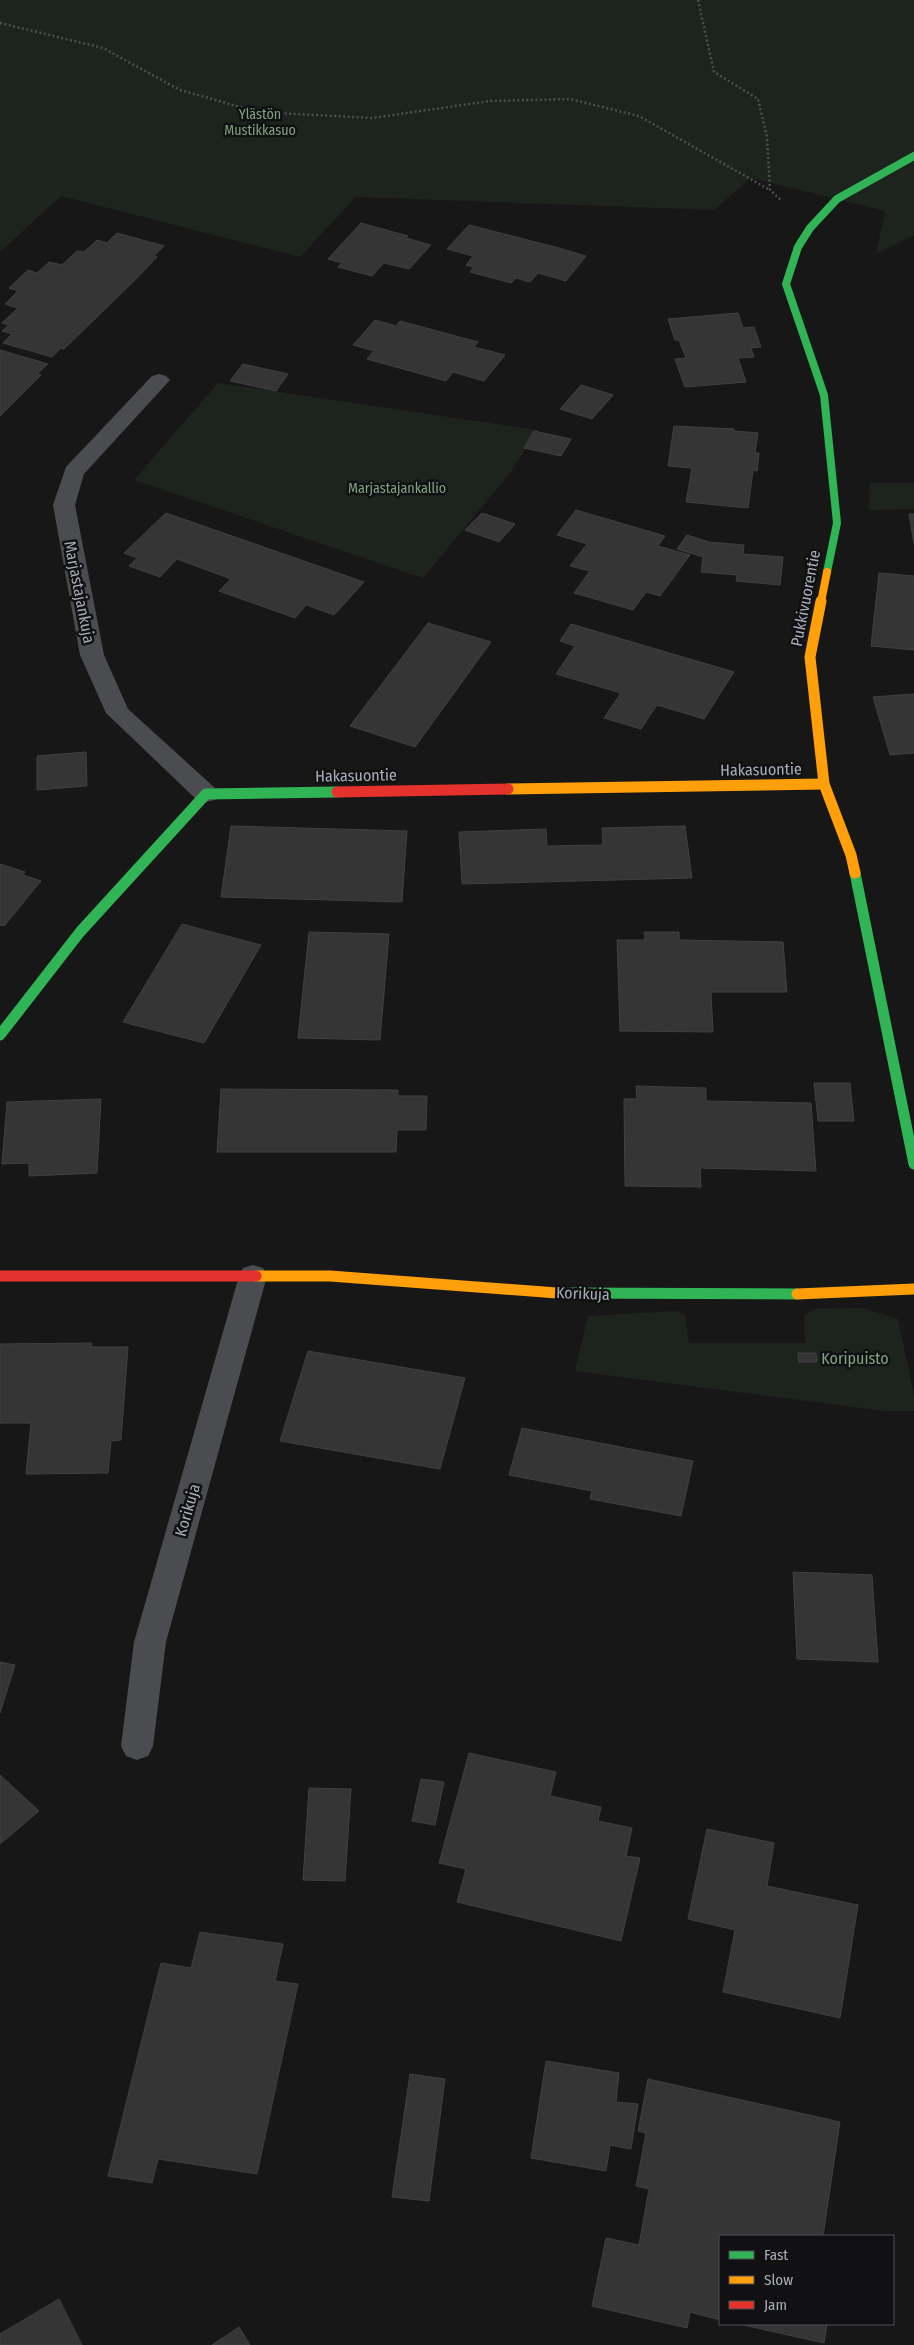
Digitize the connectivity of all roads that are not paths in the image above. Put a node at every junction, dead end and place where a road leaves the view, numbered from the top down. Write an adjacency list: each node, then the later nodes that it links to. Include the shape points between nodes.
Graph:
1 (914, 156): 3 (street, Pukkivuorentie, via 837,199 810,228 798,247 786,284 824,395 837,523 810,658)
2 (159, 380): 4 (street, Marjastajankuja, via 74,472 64,505 92,654 118,713)
3 (824, 784): 4 (street, Hakasuontie); 6 (street, Pukkivuorentie, via 851,855)
4 (206, 794): 5 (street, via 80,932)
5 (0, 1035)
6 (914, 1164)
7 (0, 1276): 8 (street, Korikuja)
8 (253, 1276): 9 (street, Korikuja, via 330,1276 576,1294 803,1294); 10 (street, Korikuja, via 150,1642)
9 (914, 1289)
10 (137, 1746)

